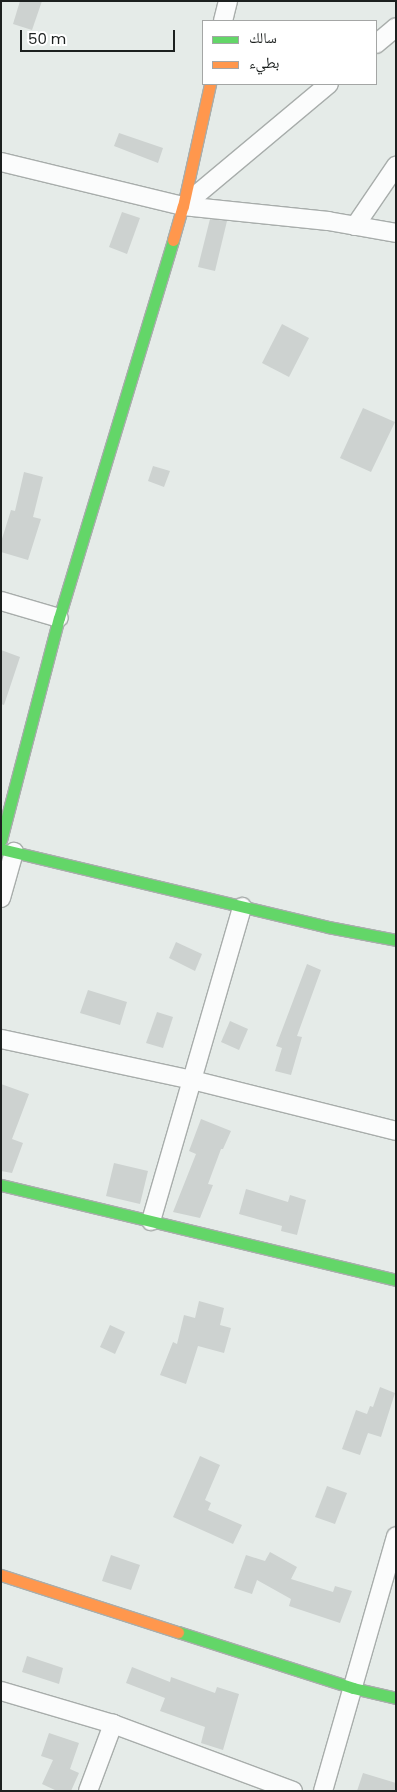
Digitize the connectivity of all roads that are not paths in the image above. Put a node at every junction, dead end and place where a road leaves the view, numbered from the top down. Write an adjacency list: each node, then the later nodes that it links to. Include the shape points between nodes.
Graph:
1 (228, 1): 2 (street)
2 (223, 20)
3 (396, 27): 4 (street)
4 (377, 43)
5 (210, 85): 9 (street)
6 (328, 85): 9 (street)
7 (1, 162): 9 (street)
8 (396, 166): 10 (street)
9 (183, 206): 10 (street); 13 (street)
10 (355, 226): 11 (street)
11 (396, 233)
12 (1, 601): 13 (street)
13 (59, 618): 14 (street)
14 (5, 847): 15 (street); 16 (street)
15 (1, 898)
16 (242, 907): 17 (street); 19 (street)
17 (396, 940)
18 (1, 1039): 19 (street)
19 (192, 1080): 20 (street); 22 (street)
20 (396, 1130)
21 (1, 1185): 22 (street)
22 (151, 1221): 23 (street)
23 (396, 1280)
24 (396, 1536): 26 (street)
25 (1, 1575): 26 (street)
26 (353, 1688): 28 (street); 32 (street)
27 (1, 1691): 29 (street)
28 (396, 1698)
29 (114, 1724): 30 (street); 31 (street)
30 (88, 1791)
31 (293, 1791)
32 (323, 1791)

